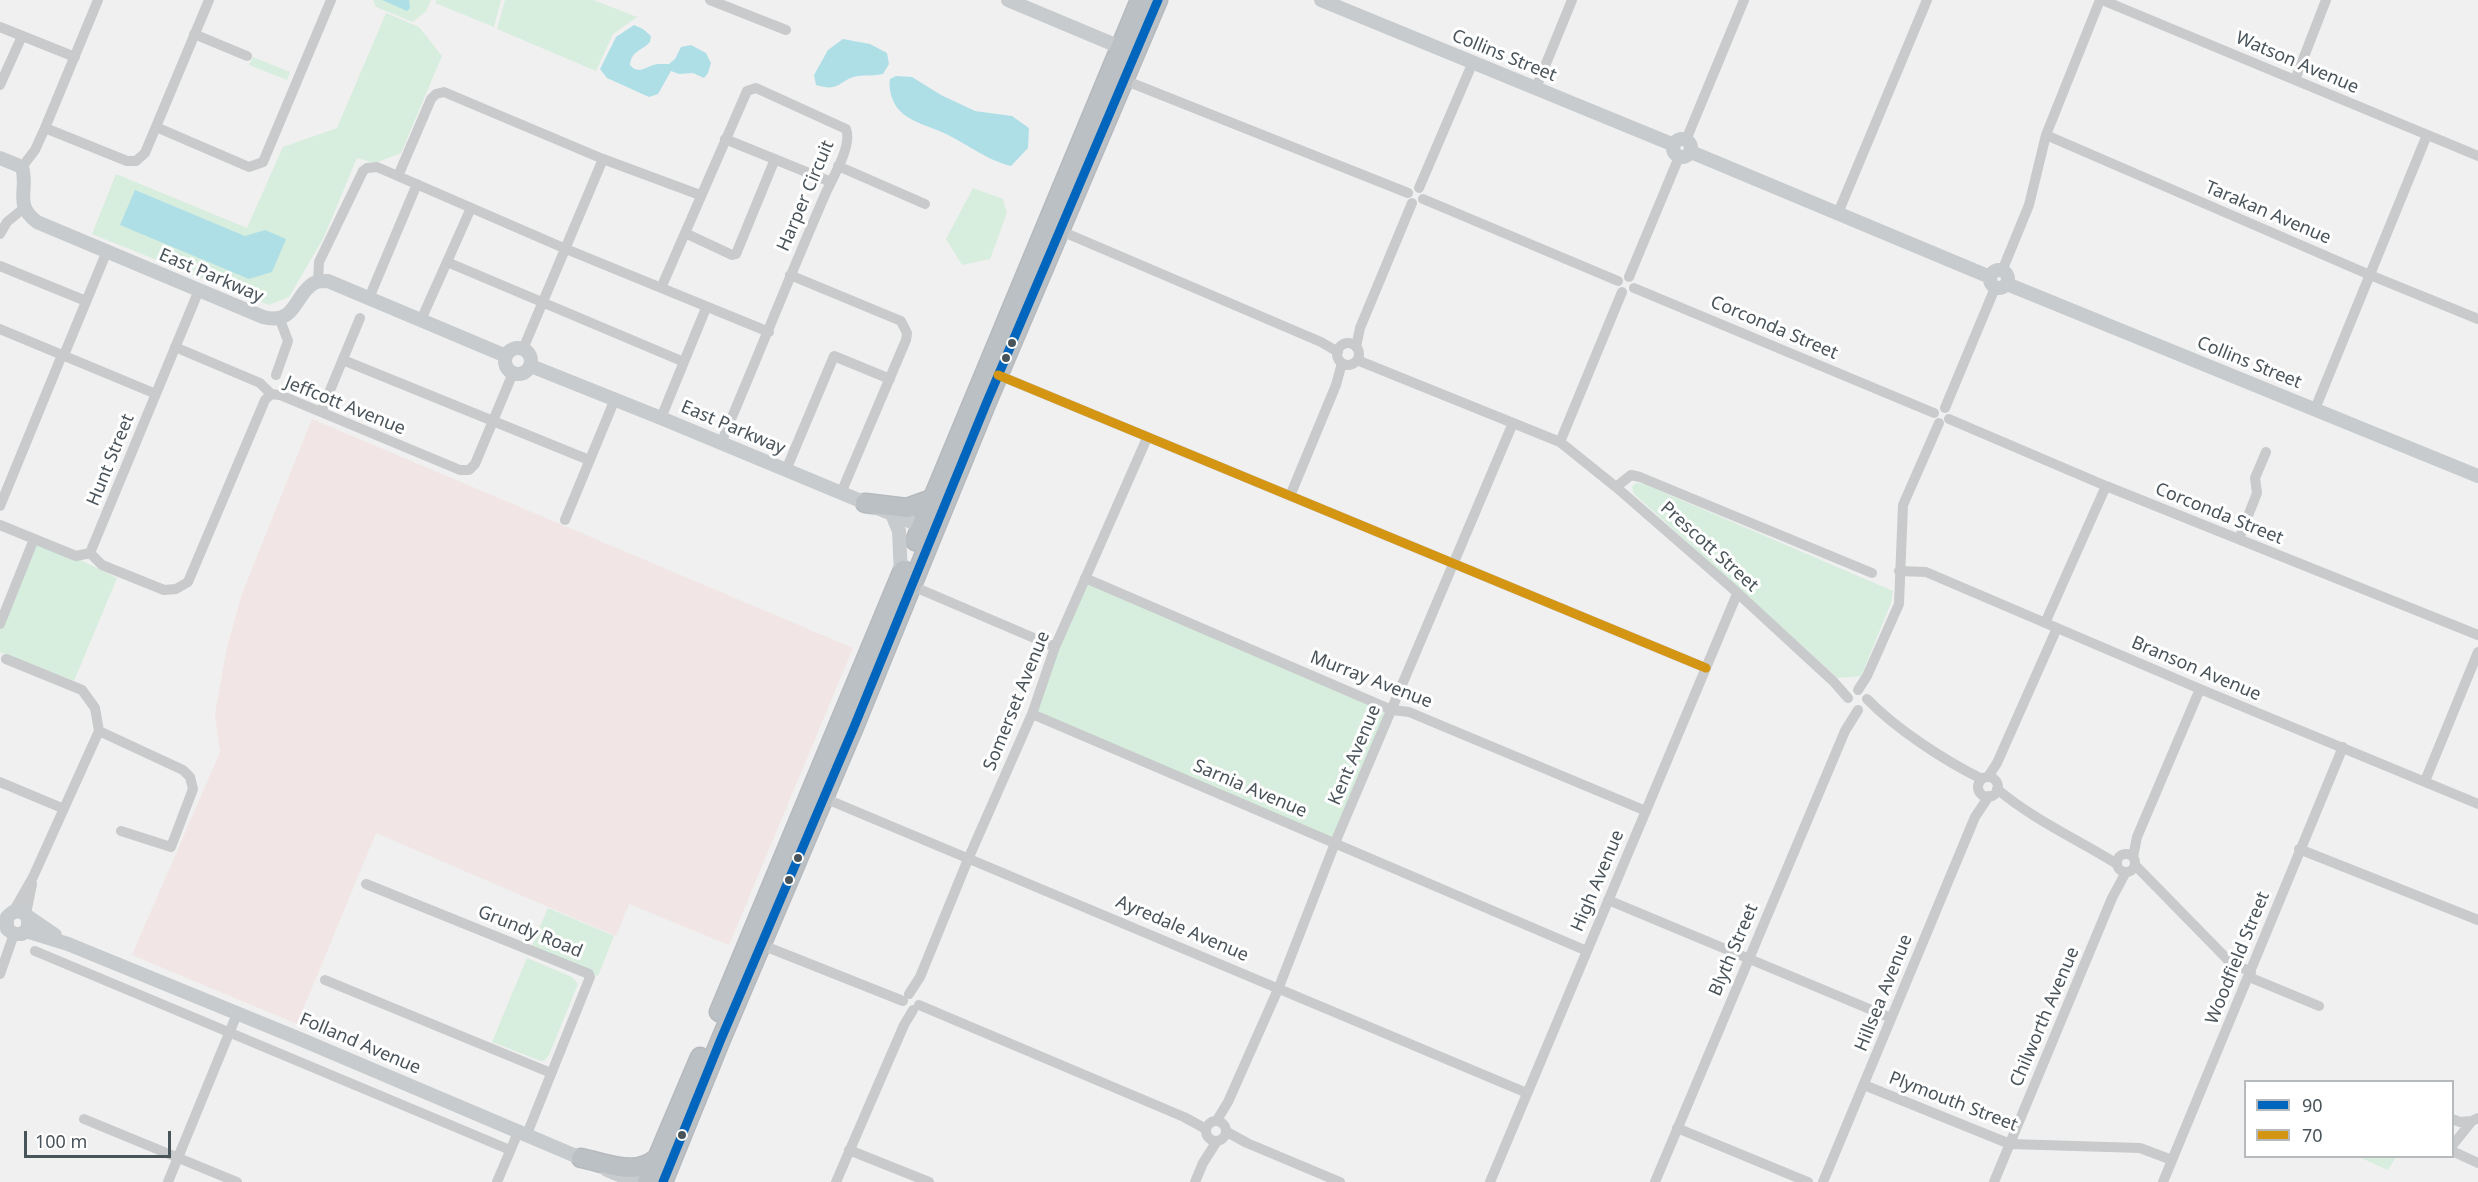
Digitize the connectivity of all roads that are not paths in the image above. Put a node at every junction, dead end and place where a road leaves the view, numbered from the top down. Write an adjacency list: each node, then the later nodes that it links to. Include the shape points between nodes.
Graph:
1 (98, 0): 20 (street)
2 (209, 0): 16 (street)
3 (331, 0): 26 (street, via 263,162 249,167)
4 (710, 0): 15 (street)
5 (1008, 0): 18 (street)
6 (1140, 0): 18 (highway)
7 (1158, 0): 18 (highway)
8 (1321, 0): 21 (street, Collins Street)
9 (1572, 0): 25 (street)
10 (1744, 0): 31 (street)
11 (1927, 0): 46 (street)
12 (2101, 0): 23 (street, Watson Avenue); 28 (street, Blyth Street)
13 (2326, 0): 23 (street)
14 (0, 27): 17 (street)
15 (786, 30)
16 (194, 34): 19 (street); 26 (street)
17 (22, 36): 20 (street); 24 (street)
18 (1128, 51): 22 (highway)
19 (247, 56)
20 (75, 57): 27 (street)
21 (1473, 62): 25 (street, Collins Street); 42 (street, via 1419,188 1424,193)
22 (1116, 77): 42 (street, Corconda Street); 47 (highway)
23 (2295, 80): 29 (street, Watson Avenue)
24 (0, 85)
25 (1536, 88): 31 (street, Collins Street)
26 (156, 127): 27 (street, via 145,153 136,161 127,161)
27 (45, 128): 37 (street)
28 (2046, 135): 55 (street, Tarakan Avenue); 56 (street, Blyth Street, via 2029,205)
29 (2427, 135): 32 (street, Watson Avenue); 55 (street)
30 (725, 139): 35 (street); 36 (street, Harper Circuit, via 747,92 756,88 846,129 848,140); 41 (street, Harper Circuit)
31 (1682, 149): 46 (street, Collins Street); 58 (street)
32 (2478, 156)
33 (0, 158): 37 (street)
34 (603, 159): 38 (street, via 444,92 431,99); 41 (street); 50 (street)
35 (775, 159): 39 (street); 48 (street, via 736,254)
36 (838, 166): 39 (street, Harper Circuit); 43 (street)
37 (22, 167): 44 (street)
38 (398, 176): 40 (street); 57 (street, via 377,167 363,171 320,262)
39 (831, 182): 54 (street, Harper Circuit)
40 (417, 184): 45 (street); 61 (street)
41 (700, 195): 48 (street, Harper Circuit)
42 (1414, 198): 58 (street, Corconda Street); 73 (street)
43 (925, 204)
44 (24, 208): 49 (street); 51 (street, East Parkway, via 36,222)
45 (471, 208): 50 (street); 52 (street)
46 (1838, 213): 56 (street, Collins Street)
47 (1054, 227): 73 (street); 81 (highway); 103 (highway)
48 (685, 233): 59 (street, Harper Circuit)
49 (0, 234)
50 (567, 249): 59 (street); 63 (street)
51 (107, 251): 60 (street, East Parkway); 62 (street)
52 (447, 262): 63 (street); 68 (street)
53 (0, 266): 62 (street)
54 (790, 275): 70 (street, Harper Circuit); 82 (street, via 901,321 906,340)
55 (2370, 276): 67 (street, Tarakan Avenue); 86 (street)
56 (1998, 280): 86 (street, Collins Street); 88 (street, Blyth Street)
57 (318, 282): 61 (street, via 328,281); 65 (street, East Parkway, via 309,286 293,310)
58 (1626, 284): 88 (street, Corconda Street); 93 (street)
59 (661, 288): 64 (street)
60 (199, 290): 65 (street, East Parkway, via 263,317); 71 (street, Hunt Street)
61 (369, 298): 68 (street)
62 (86, 301): 74 (street)
63 (542, 301): 72 (street); 77 (street)
64 (706, 308): 70 (street); 77 (street)
65 (279, 317): 80 (street, via 288,341)
66 (360, 318): 76 (street)
67 (2478, 319)
68 (421, 320): 75 (street)
69 (0, 329): 74 (street)
70 (769, 332): 94 (street, Harper Circuit)
71 (175, 347): 83 (street, Hunt Street); 84 (street, via 260,383)
72 (523, 349): 75 (street, via 512,350); 78 (street, via 531,358)
73 (1349, 354): 91 (street); 102 (street)
74 (63, 355): 83 (street); 105 (street)
75 (506, 356): 79 (street, via 507,368)
76 (343, 360): 87 (street); 90 (street)
77 (684, 362): 89 (street)
78 (531, 366): 79 (street, via 525,372); 85 (street, East Parkway)
79 (513, 373): 90 (street, Jeffcott Avenue)
80 (276, 375)
81 (998, 375): 92 (street); 103 (highway)
82 (890, 379): 97 (street, via 834,356); 101 (street)
83 (156, 393): 112 (street, Hunt Street)
84 (272, 394): 87 (street, Jeffcott Avenue); 112 (street, Jeffcott Avenue, via 265,400 188,582 169,591 159,589 102,565)
85 (615, 399): 89 (street, East Parkway); 96 (street)
86 (2315, 409): 98 (street, Collins Street)
87 (321, 412): 90 (street, Jeffcott Avenue, via 460,470 469,470 475,464)
88 (1942, 416): 99 (street, Corconda Street); 114 (street, Blyth Street, via 1903,505)
89 (661, 418): 94 (street, East Parkway)
90 (492, 422): 96 (street)
91 (1513, 423): 93 (street); 113 (street, Kent Avenue)
92 (1147, 438): 102 (street); 116 (street, Somerset Avenue)
93 (1560, 442): 100 (street, Prescott Street)
94 (721, 443): 97 (street, East Parkway)
95 (2266, 452): 111 (street, via 2255,478 2257,493)
96 (589, 460): 107 (street)
97 (786, 470): 101 (street, East Parkway)
98 (2478, 476)
99 (2106, 486): 111 (street, Corconda Street); 119 (street)
100 (1616, 487): 115 (street, via 1631,475 1640,477); 118 (street, Prescott Street)
101 (841, 493): 104 (street, East Parkway)
102 (1290, 496): 113 (street)
103 (939, 500): 104 (highway, via 907,508); 109 (highway); 117 (highway)
104 (865, 502): 106 (street, East Parkway)
105 (0, 506)
106 (892, 514): 109 (street, East Parkway); 117 (street, via 899,531)
107 (565, 520)
108 (0, 525): 110 (street)
109 (921, 526): 117 (highway)
110 (34, 539): 112 (street, via 76,556); 120 (street)
111 (2239, 539): 122 (street, Corconda Street)
112 (90, 553)
113 (1454, 564): 126 (street); 129 (street, Kent Avenue)
114 (1899, 571): 119 (street, Branson Avenue, via 1926,572); 128 (street, Blyth Street, via 1899,604)
115 (1872, 573)
116 (1085, 578): 123 (street, Somerset Avenue); 129 (street, Murray Avenue)
117 (904, 580): 123 (street); 136 (highway)
118 (1737, 594): 126 (street, High Avenue); 128 (street, Prescott Street)
119 (2046, 623): 121 (street, Branson Avenue)
120 (0, 624)
121 (2056, 628): 127 (street, Branson Avenue); 135 (street, Hillsea Avenue)
122 (2478, 635)
123 (1055, 647): 130 (street, Somerset Avenue)
124 (2478, 652): 133 (street)
125 (6, 659): 131 (street, via 81,690 95,708)
126 (1706, 668): 139 (street, High Avenue)
127 (2200, 689): 132 (street, Branson Avenue); 144 (street, Chilworth Avenue)
128 (1858, 700): 135 (street, Prescott Street); 152 (street, Blyth Street)
129 (1392, 710): 139 (street, Murray Avenue, via 1409,712); 141 (street, Kent Avenue)
130 (1032, 714): 141 (street, Sarnia Avenue); 143 (street, Somerset Avenue)
131 (99, 731): 138 (street); 140 (street, via 183,770 193,789 171,847)
132 (2343, 747): 133 (street, Branson Avenue); 142 (street, Woodfield Street)
133 (2425, 781): 137 (street, Branson Avenue)
134 (0, 782): 138 (street)
135 (1988, 787): 144 (street, Prescott Street, via 2056,831); 160 (street, Hillsea Avenue)
136 (818, 795): 143 (street, Ayredale Avenue); 149 (highway)
137 (2478, 804)
138 (62, 808): 147 (street)
139 (1646, 811): 146 (street, High Avenue)
140 (121, 831)
141 (1335, 843): 151 (street, Sarnia Avenue); 156 (street, Kent Avenue)
142 (2300, 849): 148 (street); 154 (street, Woodfield Street)
143 (969, 857): 156 (street, Ayredale Avenue); 157 (street, Somerset Avenue)
144 (2126, 863): 154 (street, Prescott Street, via 2152,882 2230,962); 171 (street, Chilworth Avenue)
145 (366, 884): 162 (street, Grundy Road, via 589,974)
146 (1608, 900): 151 (street, High Avenue); 152 (street)
147 (14, 920): 153 (street); 159 (street, Folland Avenue)
148 (2478, 920)
149 (755, 942): 157 (street); 176 (highway); 186 (highway)
150 (35, 951): 161 (street)
151 (1587, 951): 164 (street, High Avenue)
152 (1748, 958): 160 (street); 168 (street, Blyth Street)
153 (0, 974)
154 (2250, 975): 158 (street, Prescott Street); 179 (street, Woodfield Street)
155 (325, 980): 162 (street)
156 (1279, 987): 164 (street, Ayredale Avenue); 169 (street, Kent Avenue)
157 (911, 1003): 169 (street); 174 (street, Somerset Avenue)
158 (2319, 1006)
159 (237, 1014): 161 (street); 170 (street, Folland Avenue)
160 (1891, 1018): 163 (street, Hillsea Avenue)
161 (229, 1034): 173 (street); 177 (street)
162 (551, 1073): 170 (street, Grundy Road)
163 (1864, 1085): 171 (street, Plymouth Street); 194 (street, Hillsea Avenue)
164 (1527, 1093): 191 (street, High Avenue)
165 (84, 1119): 177 (street)
166 (2475, 1119): 167 (street); 172 (street)
167 (2454, 1120)
168 (1677, 1128): 192 (street, Blyth Street); 193 (street)
169 (1217, 1131): 189 (street, Kent Avenue); 190 (street)
170 (523, 1132): 173 (street, Grundy Road); 178 (street, Folland Avenue)
171 (2010, 1144): 179 (street, Plymouth Street, via 2140,1148); 195 (street, Chilworth Avenue)
172 (2454, 1144)
173 (510, 1150): 183 (street, Grundy Road)
174 (849, 1150): 187 (street, Somerset Avenue); 188 (street)
175 (2454, 1152): 180 (street)
176 (658, 1156): 178 (highway, via 649,1165 635,1169); 185 (highway)
177 (178, 1158): 181 (street); 182 (street)
178 (581, 1158): 184 (street, Folland Avenue)
179 (2172, 1160): 196 (street, Woodfield Street)
180 (2478, 1163)
181 (168, 1182)
182 (237, 1182)
183 (497, 1182)
184 (636, 1182)
185 (647, 1182)
186 (663, 1182)
187 (836, 1182)
188 (929, 1182)
189 (1195, 1182)
190 (1340, 1182)
191 (1490, 1182)
192 (1655, 1182)
193 (1808, 1182)
194 (1823, 1182)
195 (1994, 1182)
196 (2163, 1182)

